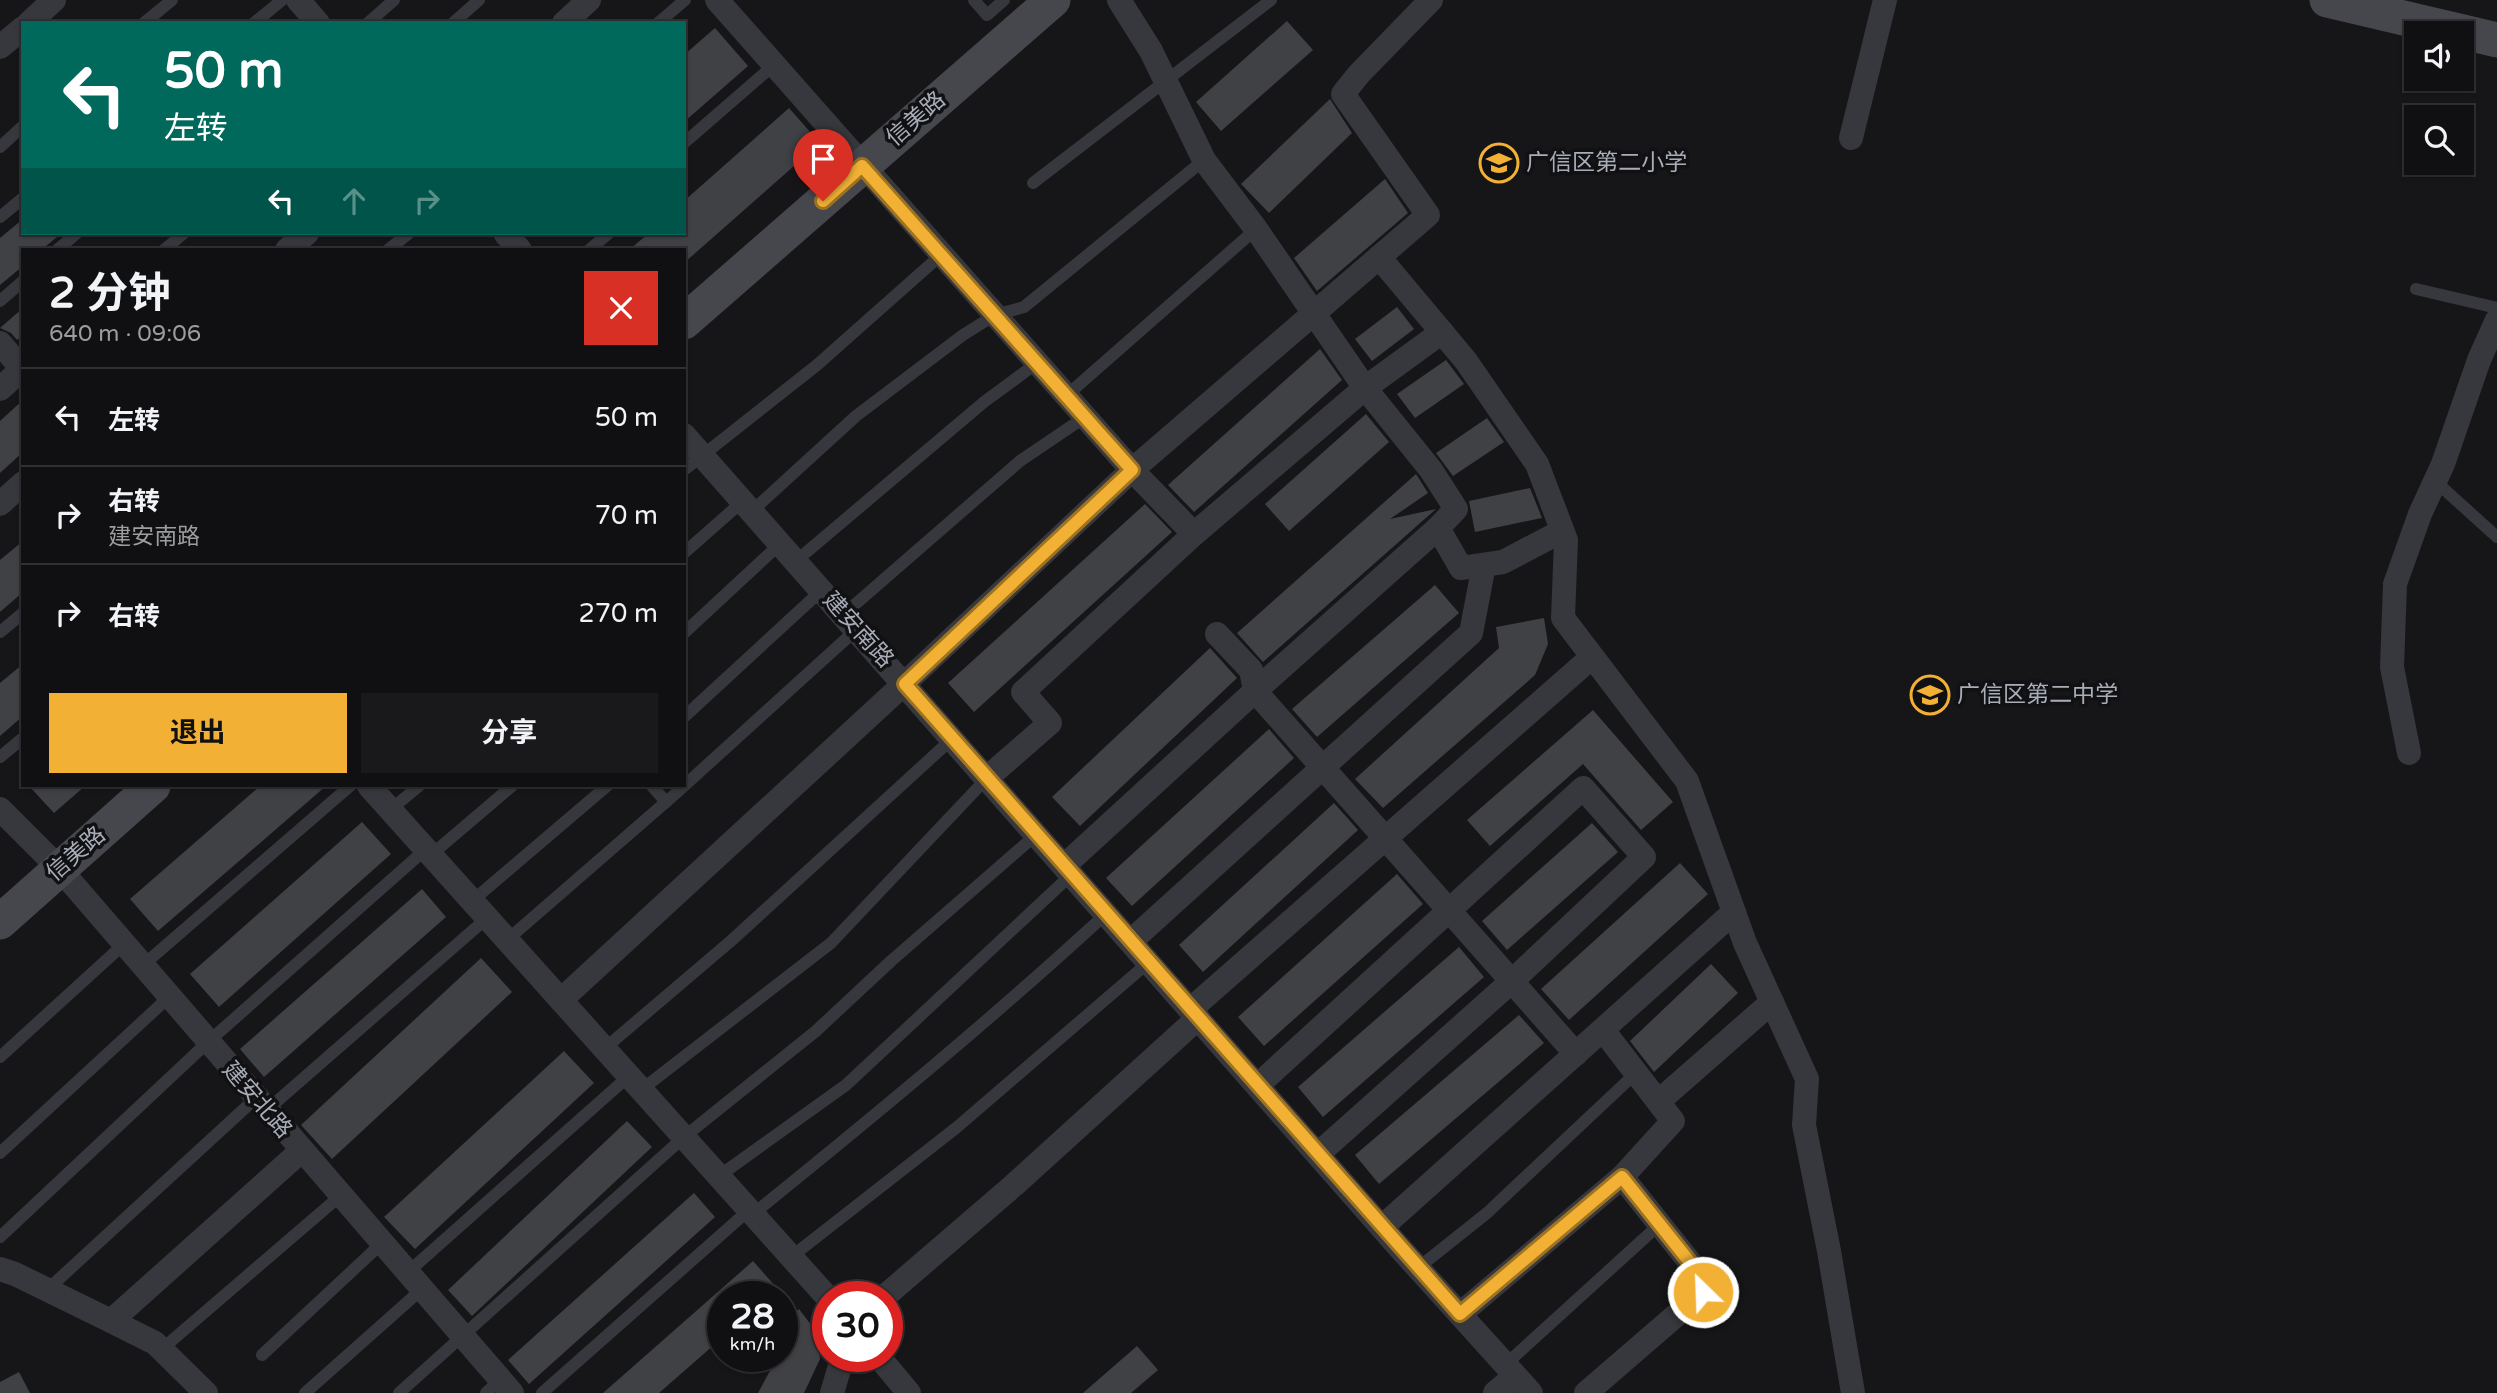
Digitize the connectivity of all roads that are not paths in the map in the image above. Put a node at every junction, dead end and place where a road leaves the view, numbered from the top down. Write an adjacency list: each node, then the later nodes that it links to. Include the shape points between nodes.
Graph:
1 (54, 0): 18 (street)
2 (172, 0): 19 (lane)
3 (282, 0): 20 (lane)
4 (298, 0): 21 (street)
5 (394, 0): 22 (lane)
6 (479, 0): 23 (lane)
7 (589, 0): 24 (street)
8 (685, 0): 25 (lane)
9 (718, 0): 29 (street)
10 (974, 0): 11 (lane, via 987,15)
11 (1004, 0)
12 (1053, 0): 36 (street, 信美路)
13 (1119, 0): 30 (street)
14 (1271, 0): 30 (lane)
15 (1431, 0): 52 (street, via 1343,94 1428,215)
16 (1885, 0): 32 (street)
17 (2327, 0): 27 (street)
18 (31, 21)
19 (146, 21)
20 (256, 21)
21 (316, 21)
22 (370, 21)
23 (455, 21)
24 (566, 21)
25 (661, 21)
26 (21, 30): 28 (street)
27 (2497, 40)
28 (0, 47)
29 (774, 65): 33 (lane); 36 (street)
30 (1165, 81): 35 (street); 37 (lane)
31 (21, 128): 34 (lane)
32 (1852, 138)
33 (686, 141)
34 (0, 147)
35 (1204, 160): 40 (street); 58 (lane, via 1024,307)
36 (862, 166): 51 (street); 59 (street, 信美路)
37 (1033, 183)
38 (21, 200): 39 (lane)
39 (0, 217)
40 (1256, 229): 57 (street); 68 (lane)
41 (76, 235): 46 (lane)
42 (182, 235): 47 (lane)
43 (305, 235): 48 (street)
44 (406, 235): 49 (lane)
45 (607, 235): 50 (lane)
46 (59, 248)
47 (166, 248)
48 (289, 248)
49 (390, 248)
50 (591, 248)
51 (941, 255): 58 (street); 71 (lane, via 817,365)
52 (1379, 257): 57 (street); 61 (street)
53 (21, 283): 55 (lane)
54 (2416, 289): 56 (lane)
55 (0, 301)
56 (2497, 308)
57 (1312, 314): 67 (street); 72 (street)
58 (995, 316): 63 (street); 76 (lane, via 856,416)
59 (686, 320)
60 (2497, 320): 73 (street)
61 (1442, 332): 67 (street); 78 (street, via 1537,464)
62 (0, 343): 64 (street)
63 (1037, 363): 68 (street); 82 (lane)
64 (21, 367)
65 (21, 369): 66 (street)
66 (0, 388)
67 (1365, 388): 77 (street, via 1456,509); 79 (street)
68 (1066, 396): 69 (street)
69 (1085, 417): 72 (street); 86 (lane, via 1020,461)
70 (686, 441): 71 (street, 建安南路)
71 (693, 463): 76 (street, 建安南路)
72 (1132, 470): 79 (street); 91 (street)
73 (2435, 481): 80 (lane); 96 (street, via 2395,584 2392,667)
74 (21, 485): 75 (street)
75 (0, 504)
76 (747, 506): 81 (lane); 82 (street, 建安南路)
77 (1438, 528): 83 (street, via 1461,568); 92 (street)
78 (1562, 531): 83 (street, via 1503,562); 90 (street, via 1566,540 1563,618)
79 (1194, 534): 99 (street, via 1023,692 1050,723)
80 (2497, 537)
81 (686, 552)
82 (788, 552): 84 (street, 建安南路); 87 (lane)
83 (1484, 565): 98 (street, via 1471,633)
84 (822, 590): 86 (street, 建安南路); 93 (lane)
85 (21, 615): 88 (lane)
86 (850, 622): 91 (street, 建安南路); 100 (lane)
87 (686, 631)
88 (0, 632)
89 (1217, 634): 92 (street, via 1251,670)
90 (1592, 657): 113 (street); 119 (street, via 1688,781)
91 (905, 684): 94 (street, 建安南路); 129 (street)
92 (1255, 691): 98 (street); 116 (street)
93 (686, 715)
94 (953, 738): 99 (street, 建安南路); 134 (lane, via 732,940)
95 (21, 740): 97 (lane)
96 (2410, 753)
97 (0, 757)
98 (1322, 766): 113 (street); 123 (street)
99 (988, 778): 112 (street, 建安南路); 138 (lane, via 831,943)
100 (686, 782)
101 (152, 787): 115 (street, 信美路)
102 (349, 787): 126 (lane)
103 (370, 787): 111 (street)
104 (418, 787): 111 (lane)
105 (511, 787): 114 (lane)
106 (606, 787): 117 (lane)
107 (653, 787): 109 (lane)
108 (681, 787): 109 (lane)
109 (666, 802): 122 (lane)
110 (0, 809): 115 (street, 建安北路)
111 (390, 810): 114 (street)
112 (1037, 834): 116 (street, 建安南路); 142 (lane, via 816,1031)
113 (1386, 838): 118 (street); 131 (street)
114 (428, 852): 117 (street); 133 (lane)
115 (59, 868): 121 (street, 信美路); 124 (street, 建安北路)
116 (1069, 870): 120 (street, 建安南路); 146 (lane, via 846,1085)
117 (479, 909): 122 (street); 141 (lane)
118 (1450, 911): 127 (street); 127 (street, via 1583,788 1644,857); 139 (street)
119 (1734, 912): 130 (street); 132 (street)
120 (1107, 913): 123 (street, 建安南路); 149 (lane, via 881,1110)
121 (0, 922)
122 (507, 940): 129 (street)
123 (1131, 941): 125 (street, 建安南路)
124 (124, 944): 126 (street, 建安北路); 136 (lane)
125 (1149, 962): 131 (street, 建安南路); 154 (lane, via 956,1128)
126 (142, 966): 128 (street, 建安北路)
127 (1512, 981): 135 (street); 145 (street)
128 (169, 997): 133 (street, 建安北路); 144 (lane)
129 (561, 1000): 134 (street)
130 (1772, 1002): 140 (street); 178 (street, via 1807,1079 1804,1125)
131 (1195, 1014): 139 (street, 建安南路); 158 (street, via 1014,1185)
132 (1603, 1030): 135 (street); 137 (street)
133 (208, 1042): 141 (street, 建安北路); 152 (lane)
134 (604, 1049): 138 (street)
135 (1576, 1054): 151 (street)
136 (0, 1057)
137 (1637, 1072): 140 (street); 155 (lane, via 1487,1213)
138 (635, 1083): 142 (street); 159 (lane)
139 (1258, 1086): 145 (street, 建安南路)
140 (1659, 1101): 147 (street, via 1673,1121)
141 (261, 1104): 143 (street, 建安北路); 160 (lane)
142 (684, 1137): 146 (street); 163 (lane)
143 (301, 1151): 148 (street, 建安北路); 162 (street)
144 (0, 1153)
145 (1318, 1154): 151 (street, 建安南路)
146 (719, 1177): 149 (street)
147 (1622, 1177): 150 (street); 161 (street)
148 (340, 1196): 153 (street, 建安北路); 164 (lane)
149 (751, 1212): 154 (street); 173 (lane)
150 (1660, 1224): 168 (lane); 177 (street, via 1704,1280 1703,1292)
151 (1382, 1227): 155 (street, 建安南路)
152 (0, 1237)
153 (381, 1244): 159 (street, 建安北路); 165 (lane)
154 (791, 1258): 157 (street)
155 (1418, 1268): 161 (street, 建安南路)
156 (0, 1269): 160 (street)
157 (812, 1281)
158 (903, 1281)
159 (414, 1282): 163 (street, 建安北路); 171 (lane)
160 (47, 1290): 162 (street)
161 (1460, 1314): 168 (street, 建安南路)
162 (111, 1321): 164 (street)
163 (461, 1336): 169 (street, 建安北路); 172 (lane)
164 (162, 1349): 170 (street)
165 (262, 1354)
166 (838, 1372): 174 (street)
167 (891, 1372): 175 (street)
168 (1517, 1378): 176 (street)
169 (499, 1389)
170 (206, 1393)
171 (305, 1393)
172 (399, 1393)
173 (542, 1393)
174 (832, 1393)
175 (909, 1393)
176 (1495, 1393)
177 (1586, 1393)
178 (1853, 1393)

